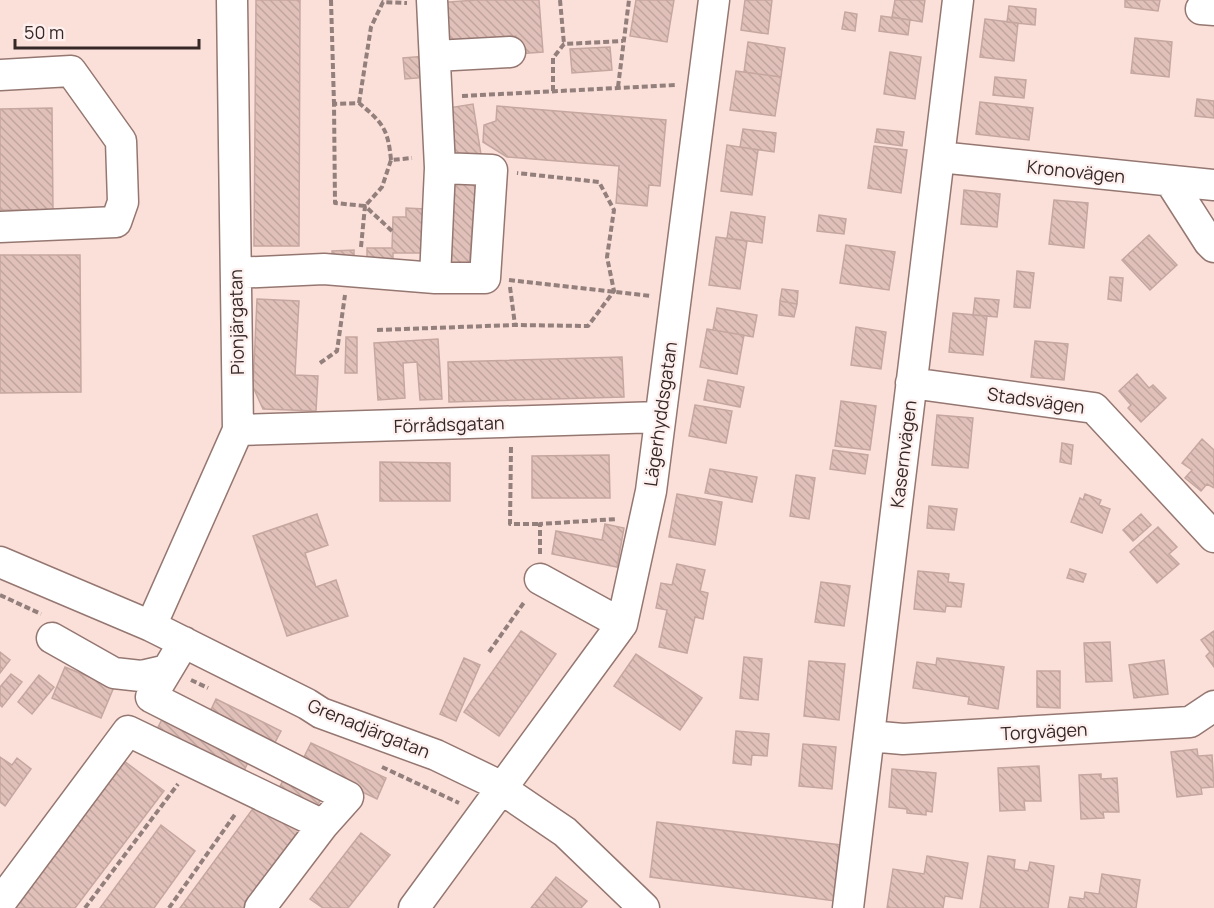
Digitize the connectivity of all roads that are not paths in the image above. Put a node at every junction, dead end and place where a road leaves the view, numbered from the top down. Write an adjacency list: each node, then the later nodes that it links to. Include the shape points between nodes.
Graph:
1 (232, 0): 14 (street, Pionjärgatan)
2 (714, 0): 17 (street, Lägerhyddsgatan)
3 (958, 0): 8 (street, Kasernvägen)
4 (432, 2): 6 (street)
5 (510, 52): 6 (street)
6 (435, 56): 9 (street)
7 (0, 75): 12 (street, via 70,71 121,141 123,202 117,222)
8 (939, 157): 10 (street, Kronovägen); 16 (street, Kasernvägen)
9 (440, 162): 15 (street); 15 (street, via 492,170 497,279)
10 (1170, 181): 11 (street, Kronovägen); 13 (street)
11 (1214, 185)
12 (0, 227)
13 (1214, 246)
14 (236, 273): 15 (street, via 324,269); 18 (street, Pionjärgatan)
15 (435, 278)
16 (911, 383): 19 (street, Stadsvägen, via 1094,408); 30 (street, Kasernvägen)
17 (660, 417): 18 (street, Förrådsgatan); 22 (street, Lägerhyddsgatan, via 651,491)
18 (238, 430): 23 (street, Pionjärgatan)
19 (1214, 537)
20 (0, 562): 23 (street, Grenadjärgatan)
21 (540, 579): 22 (street)
22 (622, 624): 31 (street, Lägerhyddsgatan)
23 (151, 626): 25 (street, Grenadjärgatan)
24 (52, 638): 26 (street, via 114,673 141,676)
25 (184, 642): 26 (street); 31 (street, Grenadjärgatan, via 321,713 436,755)
26 (167, 670): 27 (street)
27 (151, 697): 29 (street); 32 (street, via 348,797)
28 (1214, 706): 30 (street, Torgvägen, via 1190,722 903,740)
29 (128, 731): 32 (street); 33 (street)
30 (869, 736): 37 (street, Kasernvägen)
31 (500, 788): 35 (street, Lägerhyddsgatan); 36 (street, Grenadjärgatan, via 565,832)
32 (323, 825): 34 (street)
33 (0, 903)
34 (260, 908)
35 (414, 908)
36 (644, 908)
37 (848, 908)

